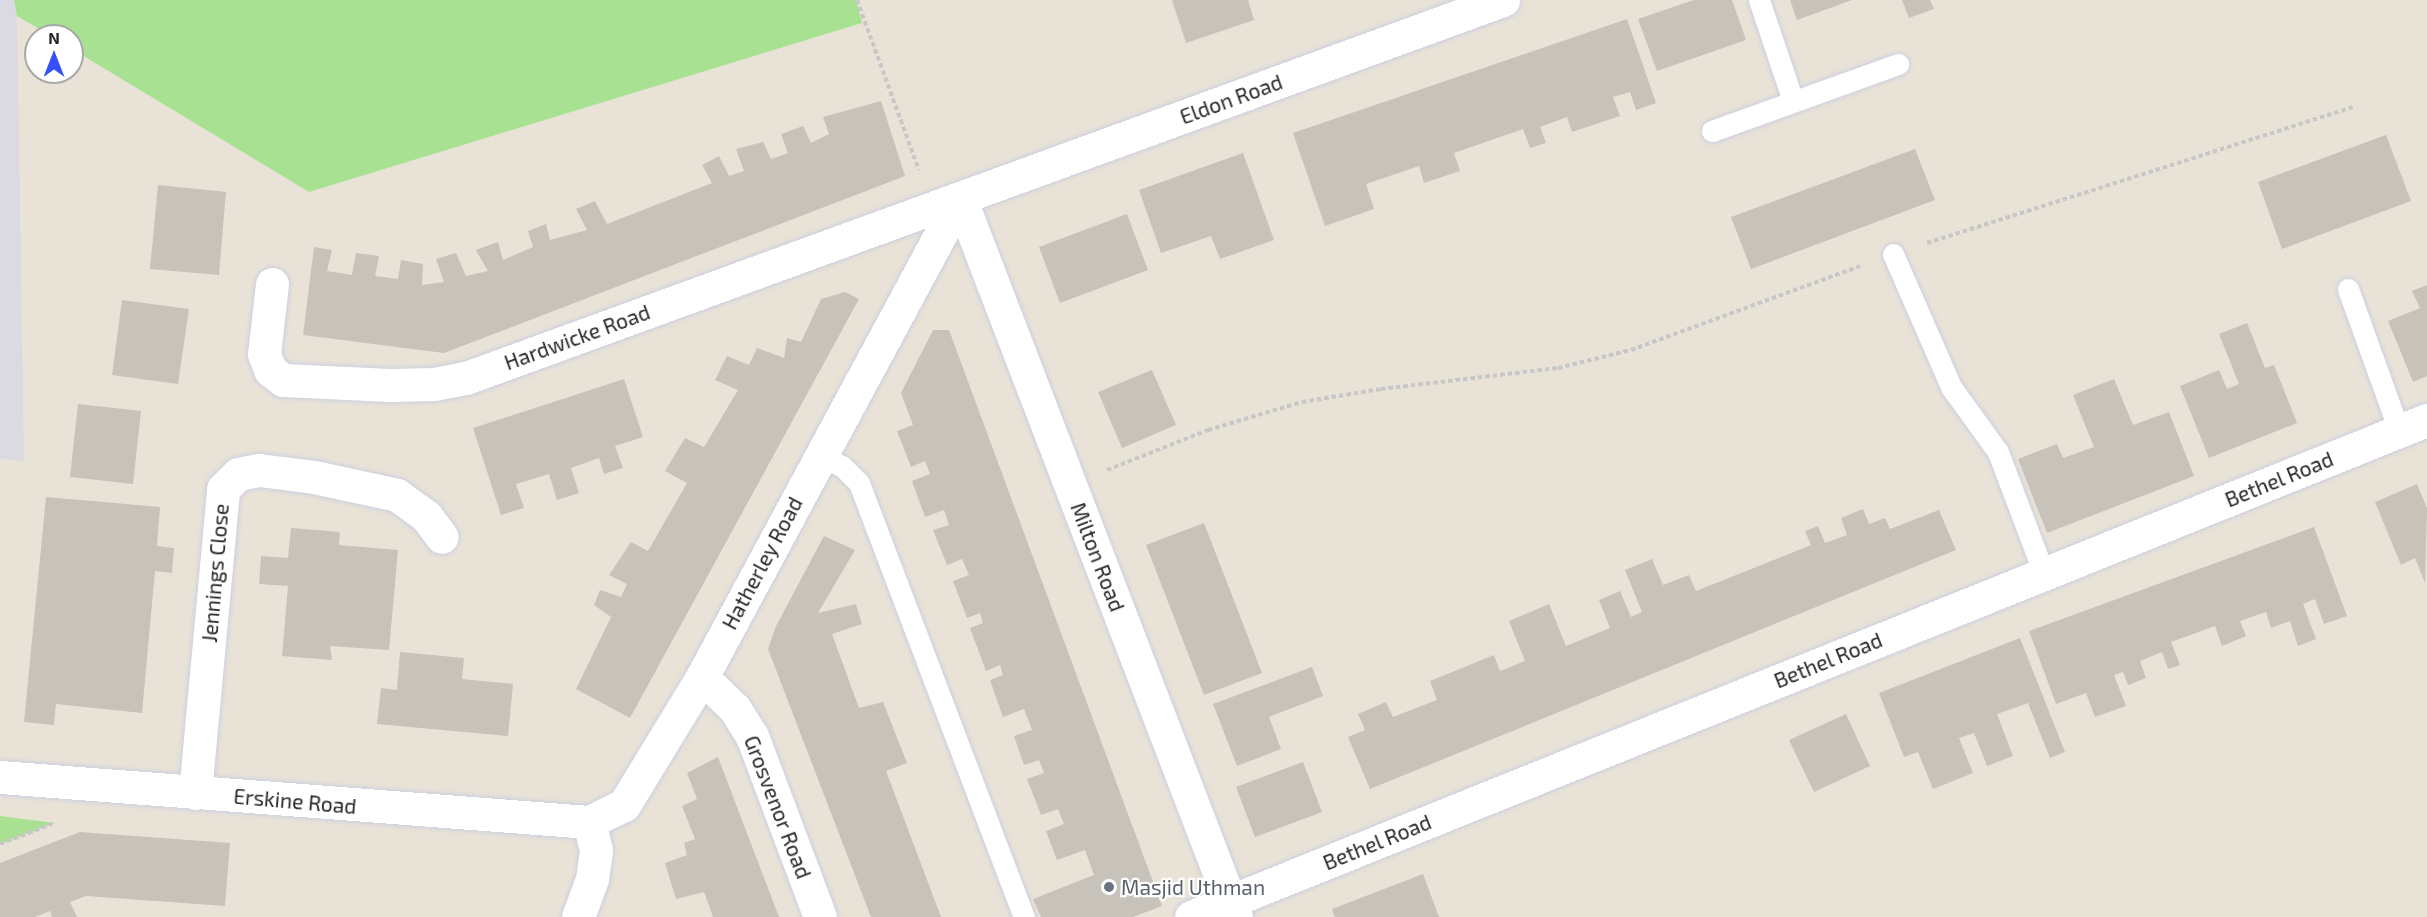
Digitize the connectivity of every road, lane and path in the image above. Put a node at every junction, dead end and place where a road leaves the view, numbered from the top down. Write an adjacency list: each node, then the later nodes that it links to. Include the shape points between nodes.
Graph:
1 (857, 0): 8 (path)
2 (1503, 0): 8 (street, Eldon Road)
3 (1759, 0): 5 (lane)
4 (1899, 64): 5 (lane)
5 (1793, 100): 7 (lane)
6 (2353, 107): 9 (path)
7 (1712, 131)
8 (946, 202): 10 (street, Hardwicke Road, via 466,378 434,384 307,384 284,380 270,370 264,354); 13 (street, Hatherley Road); 14 (street, Milton Road)
9 (1893, 254): 14 (path, via 1630,350 1558,368 1302,402 1208,430); 16 (lane, via 1952,387 1998,452)
10 (272, 284)
11 (2348, 289): 12 (lane)
12 (2413, 425): 16 (street, Bethel Road)
13 (818, 455): 17 (street, Hatherley Road); 24 (lane, via 842,466 859,483)
14 (1070, 485): 21 (street, Milton Road)
15 (442, 537): 19 (street, Jennings Close, via 426,516 397,495 335,481 259,470 238,474 223,489)
16 (2044, 574): 21 (street, Bethel Road)
17 (702, 677): 20 (street, Hatherley Road, via 624,805); 23 (street, Grosvenor Road, via 735,709 752,736)
18 (0, 777): 19 (street, Erskine Road)
19 (195, 793): 20 (street, Erskine Road)
20 (589, 822): 22 (street, via 596,850 592,879)
21 (1233, 909): 25 (street, Bethel Road)
22 (578, 917)
23 (820, 917)
24 (1024, 917)
25 (1191, 917)

